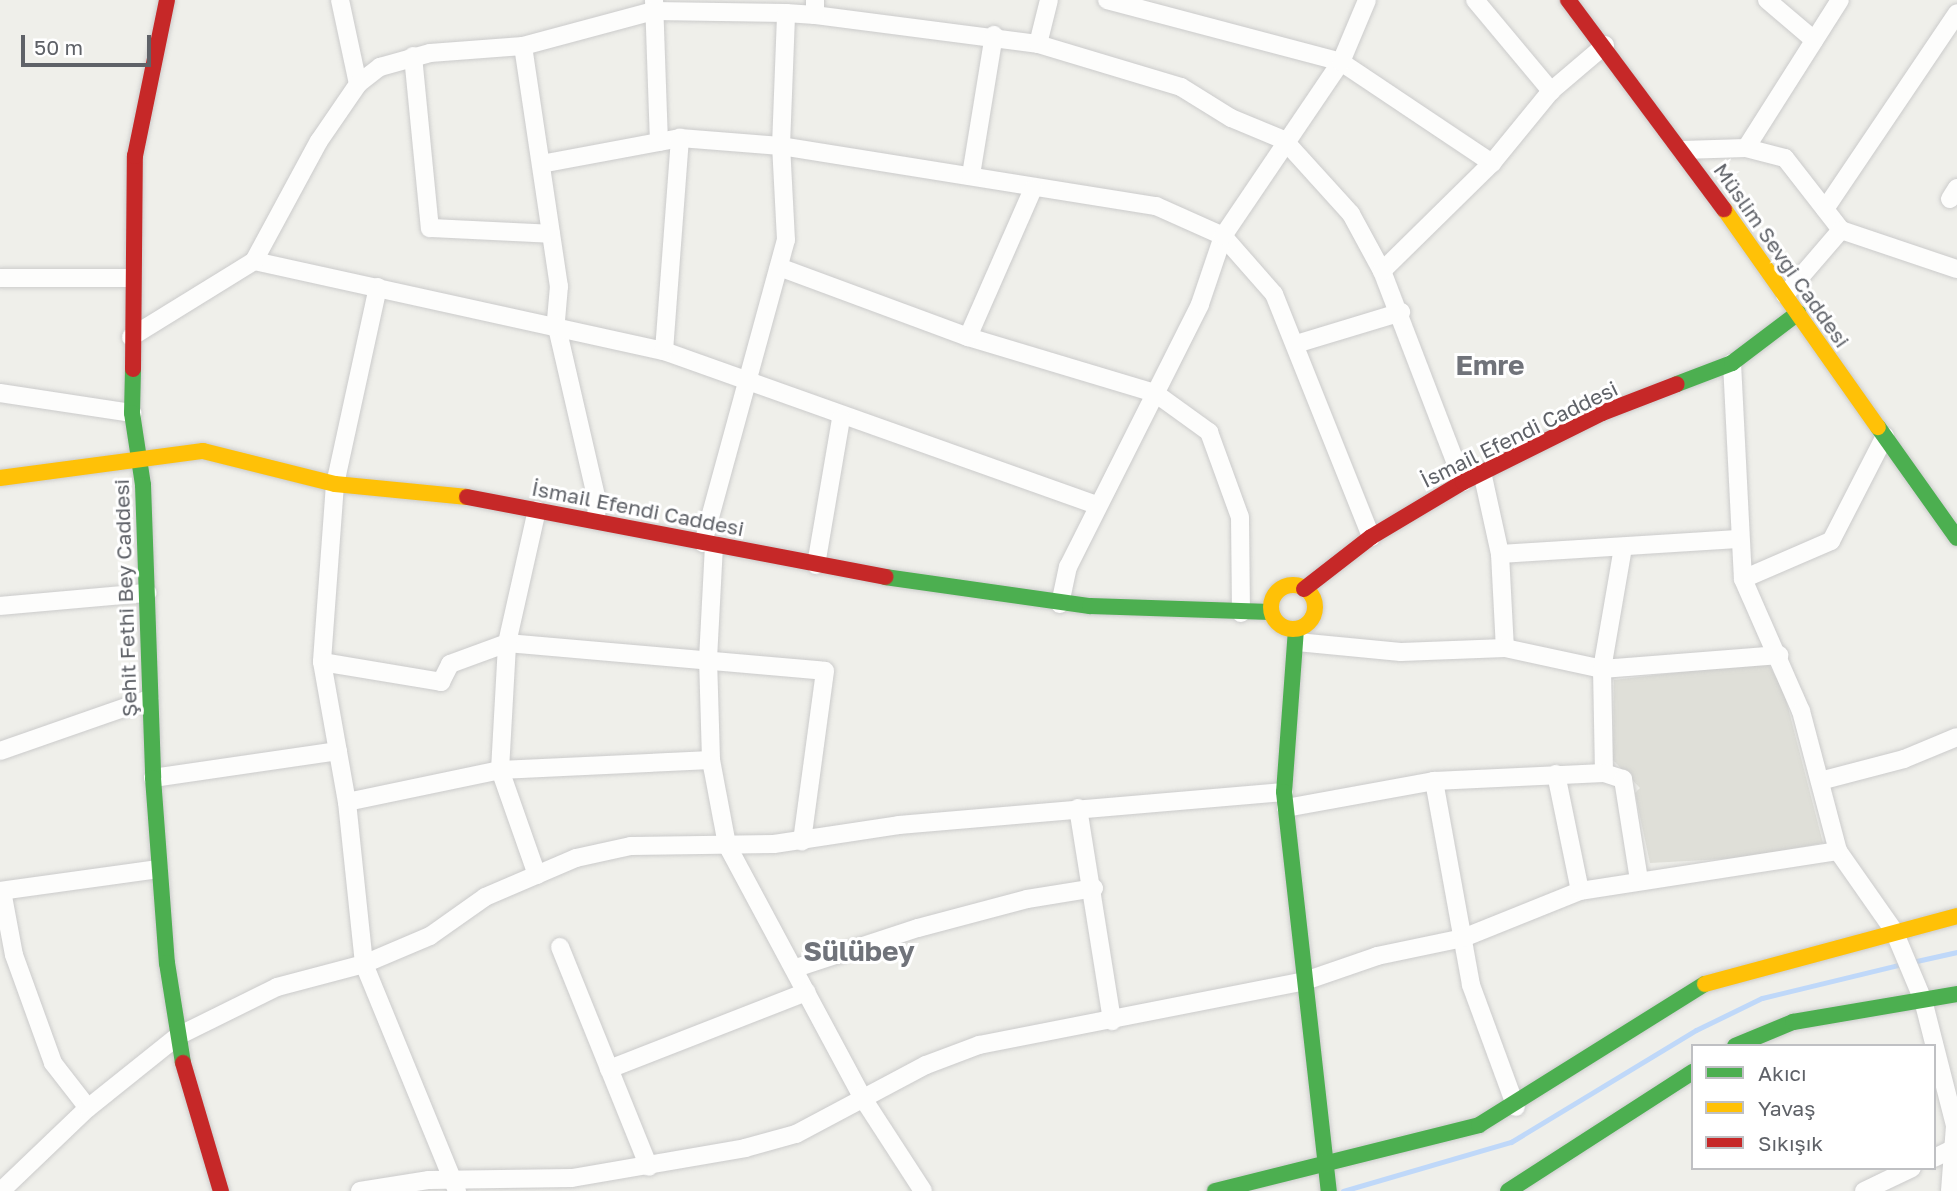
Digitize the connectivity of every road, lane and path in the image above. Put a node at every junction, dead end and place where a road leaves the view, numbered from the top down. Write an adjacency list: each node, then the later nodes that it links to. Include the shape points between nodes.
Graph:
1 (167, 0): 42 (street, Şehit Fethi Bey Caddesi, via 139,120)
2 (340, 0): 21 (street)
3 (1049, 0): 16 (street)
4 (1107, 0): 20 (street)
5 (1367, 0): 20 (street)
6 (1475, 0): 22 (street)
7 (1767, 0): 15 (street)
8 (1839, 0): 15 (street)
9 (1576, 3): 17 (street, Müslim Sevgi Caddesi)
10 (654, 5): 12 (street); 18 (street); 25 (street)
11 (815, 8): 12 (street); 14 (street, via 958,36)
12 (786, 13): 26 (street)
13 (1957, 13): 33 (street)
14 (993, 35): 16 (street); 31 (street)
15 (1814, 40): 27 (street)
16 (1038, 44): 24 (street, via 1181,87)
17 (1605, 45): 22 (street); 28 (street, Müslim Sevgi Caddesi)
18 (523, 47): 19 (street); 30 (street)
19 (413, 55): 21 (street, via 380,67); 35 (street, via 430,228)
20 (1341, 62): 24 (street); 29 (street)
21 (358, 84): 37 (street, via 319,141)
22 (1551, 91): 29 (street)
23 (680, 138): 25 (street); 26 (street); 51 (street)
24 (1284, 140): 36 (street); 40 (street, via 1350,214)
25 (659, 142): 30 (street)
26 (781, 146): 31 (street); 38 (street, via 786,240)
27 (1746, 148): 28 (street); 33 (street, via 1785,158)
28 (1682, 150): 44 (street, Müslim Sevgi Caddesi)
29 (1492, 163): 40 (street)
30 (541, 164): 35 (street)
31 (971, 175): 32 (street)
32 (1033, 188): 36 (street, via 1156,206); 49 (street)
33 (1825, 209): 34 (street)
34 (1841, 230): 39 (street); 44 (street)
35 (551, 234): 47 (street, via 558,286)
36 (1223, 236): 50 (street, via 1273,295); 55 (street, via 1200,304)
37 (254, 261): 43 (street); 48 (street)
38 (779, 267): 49 (street); 53 (street)
39 (1957, 269)
40 (1382, 271): 45 (street)
41 (0, 278): 42 (street)
42 (132, 278): 48 (street, Şehit Fethi Bey Caddesi)
43 (378, 287): 47 (street); 63 (street)
44 (1785, 295): 46 (street, Müslim Sevgi Caddesi)
45 (1401, 312): 50 (street); 62 (street)
46 (1798, 313): 52 (street, İsmail Efendi Caddesi); 58 (street, Müslim Sevgi Caddesi)
47 (556, 323): 51 (street); 66 (street, via 590,465)
48 (131, 337): 56 (street, Şehit Fethi Bey Caddesi)
49 (968, 338): 55 (street)
50 (1296, 344): 67 (street)
51 (664, 351): 53 (street)
52 (1732, 363): 60 (street, İsmail Efendi Caddesi, via 1602,413); 69 (street)
53 (745, 377): 57 (street); 70 (street)
54 (0, 393): 56 (street)
55 (1155, 393): 64 (street); 80 (street, via 1209,432 1224,463 1240,517)
56 (132, 413): 59 (street, Şehit Fethi Bey Caddesi)
57 (841, 418): 64 (street); 73 (street)
58 (1885, 436): 68 (street, Müslim Sevgi Caddesi); 74 (street, via 1831,541)
59 (139, 456): 61 (street, İsmail Efendi Caddesi); 63 (street, İsmail Efendi Caddesi, via 202,451); 76 (street, Şehit Fethi Bey Caddesi)
60 (1482, 472): 62 (street, İsmail Efendi Caddesi); 72 (street)
61 (0, 478)
62 (1463, 482): 67 (street, İsmail Efendi Caddesi)
63 (335, 484): 65 (street, İsmail Efendi Caddesi); 86 (street)
64 (1096, 506): 77 (street, via 1068,567)
65 (537, 510): 66 (street, İsmail Efendi Caddesi); 82 (street)
66 (596, 520): 70 (street, İsmail Efendi Caddesi)
67 (1371, 537): 75 (street, İsmail Efendi Caddesi)
68 (1957, 538)
69 (1738, 539): 71 (street); 74 (street)
70 (709, 544): 73 (street, İsmail Efendi Caddesi); 85 (street)
71 (1623, 547): 72 (street); 87 (street)
72 (1500, 554): 83 (street)
73 (816, 565): 77 (street, İsmail Efendi Caddesi)
74 (1743, 579): 84 (street)
75 (1304, 589): 79 (street, via 1283,587 1273,598); 81 (street, via 1314,600 1314,614)
76 (147, 593): 78 (street); 88 (street, Şehit Fethi Bey Caddesi)
77 (1060, 604): 80 (street, İsmail Efendi Caddesi)
78 (0, 606)
79 (1271, 612): 80 (street, İsmail Efendi Caddesi); 81 (street)
80 (1241, 613)
81 (1296, 636): 83 (street, via 1401,652); 99 (street)
82 (507, 643): 85 (street); 86 (street, via 450,664 441,682); 93 (street)
83 (1505, 648): 87 (street)
84 (1779, 655): 87 (street); 98 (street)
85 (708, 658): 92 (street); 102 (street, via 825,671)
86 (322, 662): 91 (street)
87 (1602, 669): 95 (street)
88 (149, 699): 90 (street); 96 (street, Şehit Fethi Bey Caddesi)
89 (1957, 737): 98 (street, via 1904,759)
90 (0, 751)
91 (338, 751): 96 (street); 100 (street)
92 (711, 760): 93 (street); 103 (street)
93 (500, 770): 100 (street); 106 (street)
94 (1556, 774): 95 (street); 97 (street); 110 (street)
95 (1604, 774): 107 (street, via 1623,779)
96 (153, 778): 105 (street, Şehit Fethi Bey Caddesi)
97 (1434, 780): 99 (street); 113 (street)
98 (1820, 781): 104 (street)
99 (1285, 800): 101 (street); 118 (street)
100 (347, 802): 116 (street)
101 (1078, 808): 102 (street, via 899,825); 108 (street)
102 (802, 841): 103 (street)
103 (727, 845): 106 (street, via 631,846 576,858); 117 (street, via 767,926)
104 (1838, 850): 107 (street); 112 (street)
105 (158, 869): 109 (street); 123 (street, Şehit Fethi Bey Caddesi)
106 (537, 875): 116 (street, via 485,897 430,936)
107 (1639, 880): 110 (street)
108 (1094, 888): 117 (street, via 930,924); 122 (street)
109 (1, 891): 115 (street)
110 (1580, 891): 113 (street)
111 (1957, 916): 112 (street)
112 (1896, 936): 121 (street); 130 (street, via 1713,979)
113 (1463, 938): 118 (street, via 1377,956); 130 (street, via 1471,985)
114 (560, 947): 127 (street)
115 (7, 957): 131 (street, via 53,1063)
116 (363, 964): 123 (street, via 277,987); 138 (street)
117 (796, 968): 119 (street)
118 (1305, 981): 122 (street); 134 (street)
119 (807, 992): 127 (street); 129 (street)
120 (1957, 994): 121 (street)
121 (1923, 1000): 124 (street, via 1793,1022); 125 (street)
122 (1112, 1021): 129 (street, via 979,1045)
123 (178, 1036): 131 (street); 142 (street, Şehit Fethi Bey Caddesi)
124 (1740, 1044)
125 (1934, 1044)
126 (1936, 1051): 132 (street, via 1952,1114)
127 (609, 1069): 135 (street)
128 (1691, 1073): 140 (street)
129 (862, 1097): 135 (street, via 796,1134); 144 (street, via 923,1183)
130 (1516, 1107): 134 (street, via 1457,1132)
131 (88, 1108): 141 (street)
132 (1955, 1148): 133 (street); 147 (street)
133 (1936, 1157)
134 (1325, 1165): 139 (street); 145 (street)
135 (649, 1167): 137 (street)
136 (1908, 1170): 146 (street)
137 (575, 1185): 138 (street)
138 (455, 1186): 143 (street)
139 (1329, 1189)
140 (1518, 1189)
141 (1, 1191)
142 (221, 1191)
143 (360, 1191)
144 (923, 1191)
145 (1215, 1191)
146 (1864, 1191)
147 (1950, 1191)

